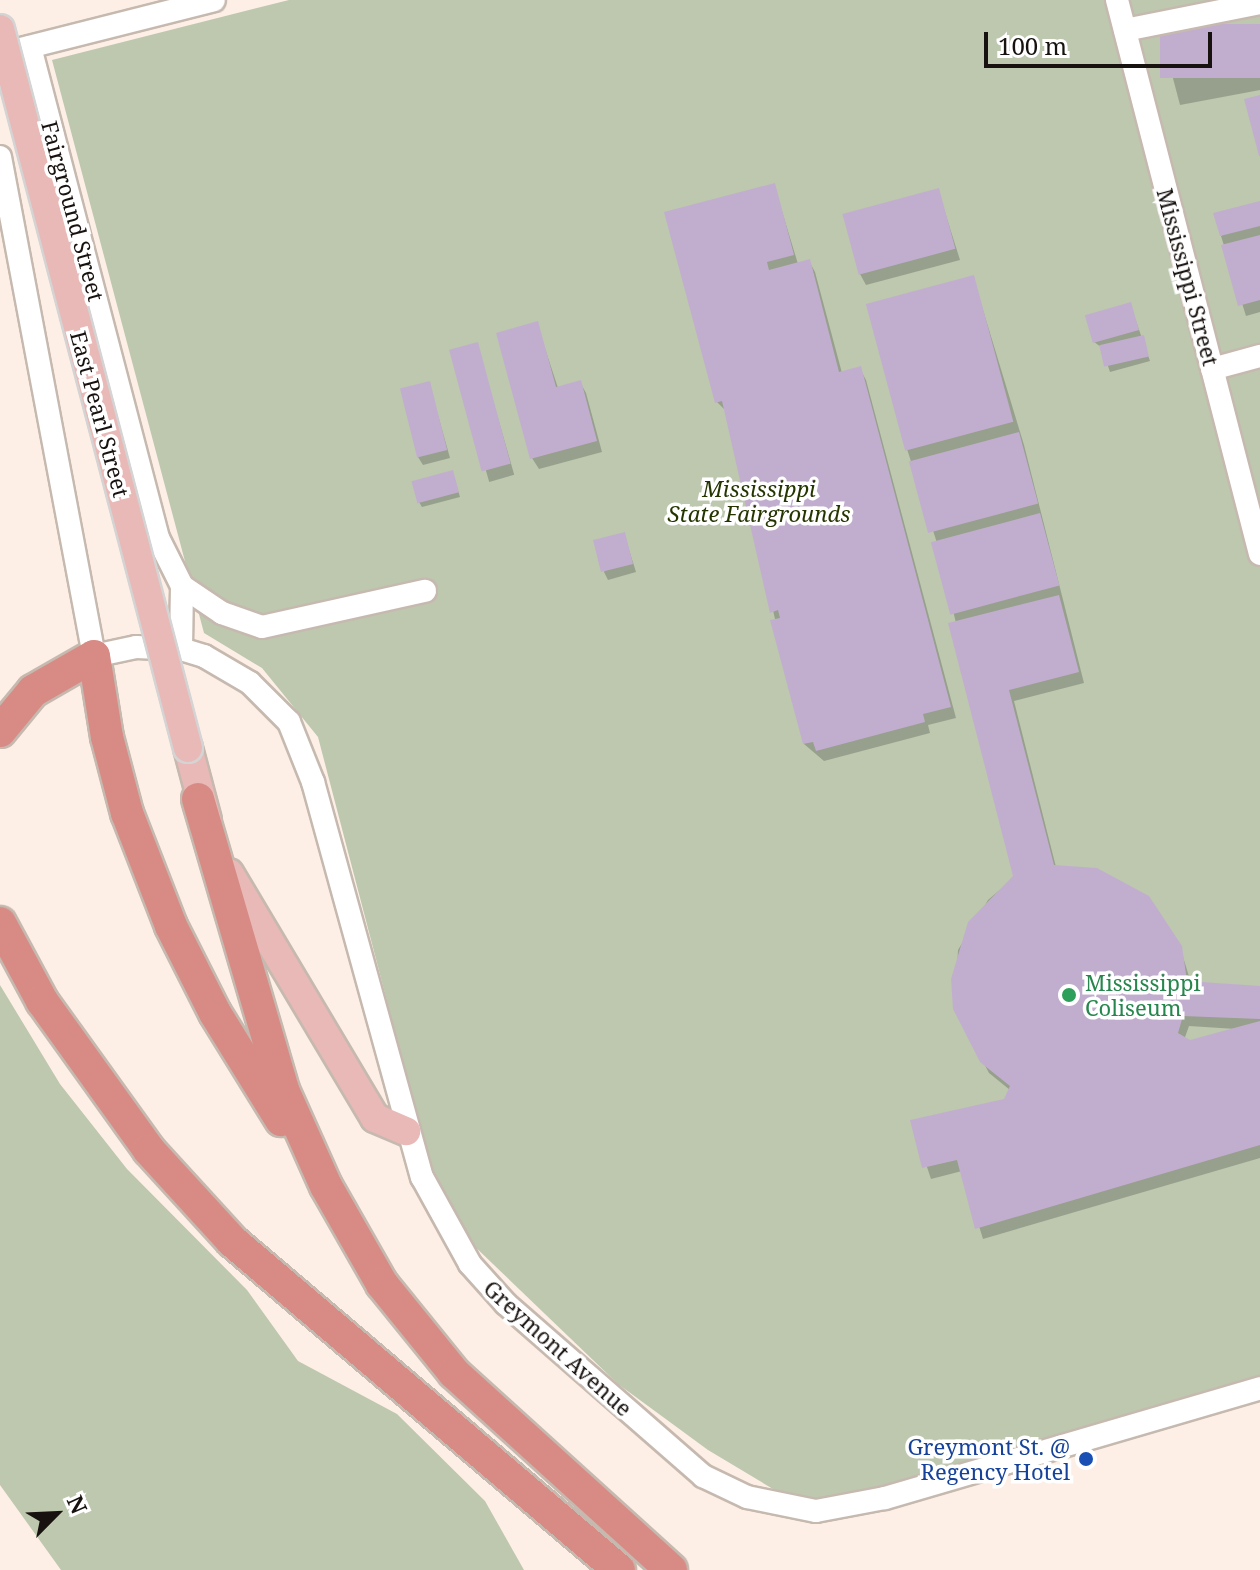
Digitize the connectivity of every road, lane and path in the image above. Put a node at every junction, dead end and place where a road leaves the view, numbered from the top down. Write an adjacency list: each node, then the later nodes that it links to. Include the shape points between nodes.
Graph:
1 (214, 0): 6 (street)
2 (1117, 0): 5 (street, Mississippi Street)
3 (1260, 3): 5 (street)
4 (0, 29): 17 (main road, East Pearl Street, bridge)
5 (1125, 30): 10 (street, Mississippi Street)
6 (30, 47): 7 (street); 12 (street, Fairground Street, via 158,538)
7 (0, 54)
8 (0, 157): 15 (street)
9 (1260, 356): 10 (street)
10 (1212, 369): 11 (street, Mississippi Street)
11 (1260, 554)
12 (182, 586): 13 (street, Fairground Street, via 222,613 262,627); 14 (street)
13 (425, 591)
14 (181, 649): 15 (street, Greymont Avenue, via 136,647); 19 (street, Greymont Avenue, via 250,683 289,722 302,746)
15 (94, 656): 16 (highway, via 33,691); 20 (highway, via 127,813 171,926 237,1050)
16 (0, 731)
17 (198, 799): 19 (main road, East Pearl Street, via 239,894 375,1118); 20 (highway, via 278,1075)
18 (0, 923): 23 (highway, via 42,1001 149,1150 232,1241)
19 (406, 1131): 21 (street, Greymont Avenue, via 435,1208 486,1284 679,1457 703,1476 747,1497 816,1511 852,1506)
20 (326, 1186): 22 (highway, via 382,1284 454,1373)
21 (1260, 1388)
22 (625, 1529): 24 (highway); 25 (highway)
23 (619, 1570)
24 (671, 1570)
25 (688, 1570)

